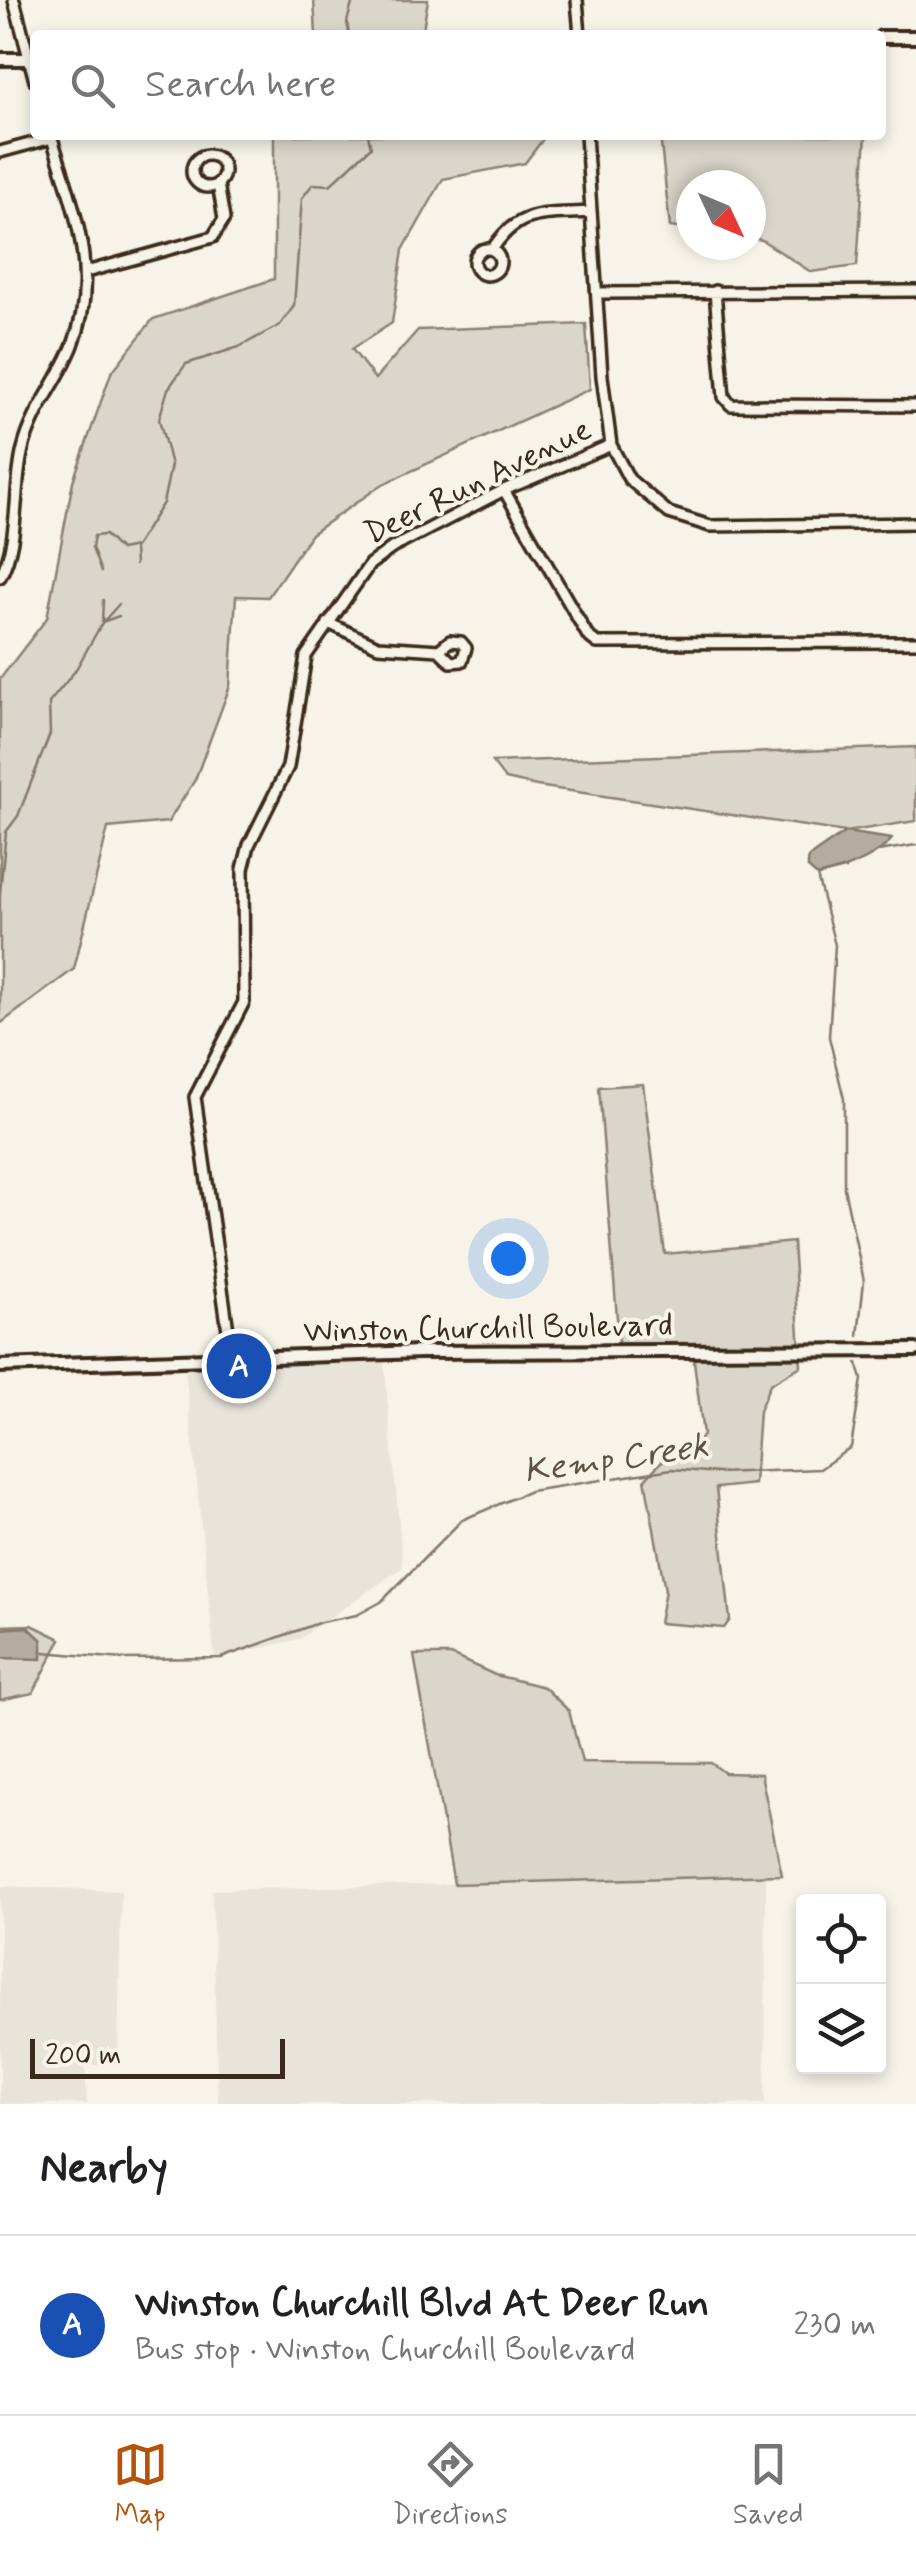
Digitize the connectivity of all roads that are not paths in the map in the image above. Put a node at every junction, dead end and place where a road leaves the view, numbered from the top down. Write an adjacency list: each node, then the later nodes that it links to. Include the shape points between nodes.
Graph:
1 (14, 0): 6 (street)
2 (577, 0): 3 (street)
3 (580, 30)
4 (886, 37): 5 (main road)
5 (916, 37)
6 (30, 52)
7 (30, 59): 8 (main road)
8 (0, 60)
9 (39, 140): 12 (street)
10 (53, 140): 16 (street)
11 (586, 140): 14 (street)
12 (0, 152)
13 (218, 184): 16 (street, via 224,219 213,237)
14 (591, 212): 15 (street, via 520,219); 19 (street)
15 (492, 250)
16 (86, 272): 24 (street, via 73,345 27,434)
17 (715, 291): 18 (street); 19 (street); 20 (street, via 724,396 731,405)
18 (916, 291)
19 (598, 293): 21 (street)
20 (916, 406)
21 (612, 445): 22 (street, Deer Run Avenue); 23 (street, via 617,464 639,490 692,522)
22 (504, 490): 25 (street, Deer Run Avenue, via 378,557); 26 (street, via 596,643)
23 (916, 523)
24 (0, 577)
25 (328, 622): 27 (street, via 378,646); 29 (street, Deer Run Avenue, via 306,656 288,768 243,869 244,1002 195,1097)
26 (916, 642)
27 (438, 650)
28 (916, 1350): 29 (main road, Winston Churchill Boulevard)
29 (232, 1359): 30 (main road, Winston Churchill Boulevard)
30 (0, 1366)

